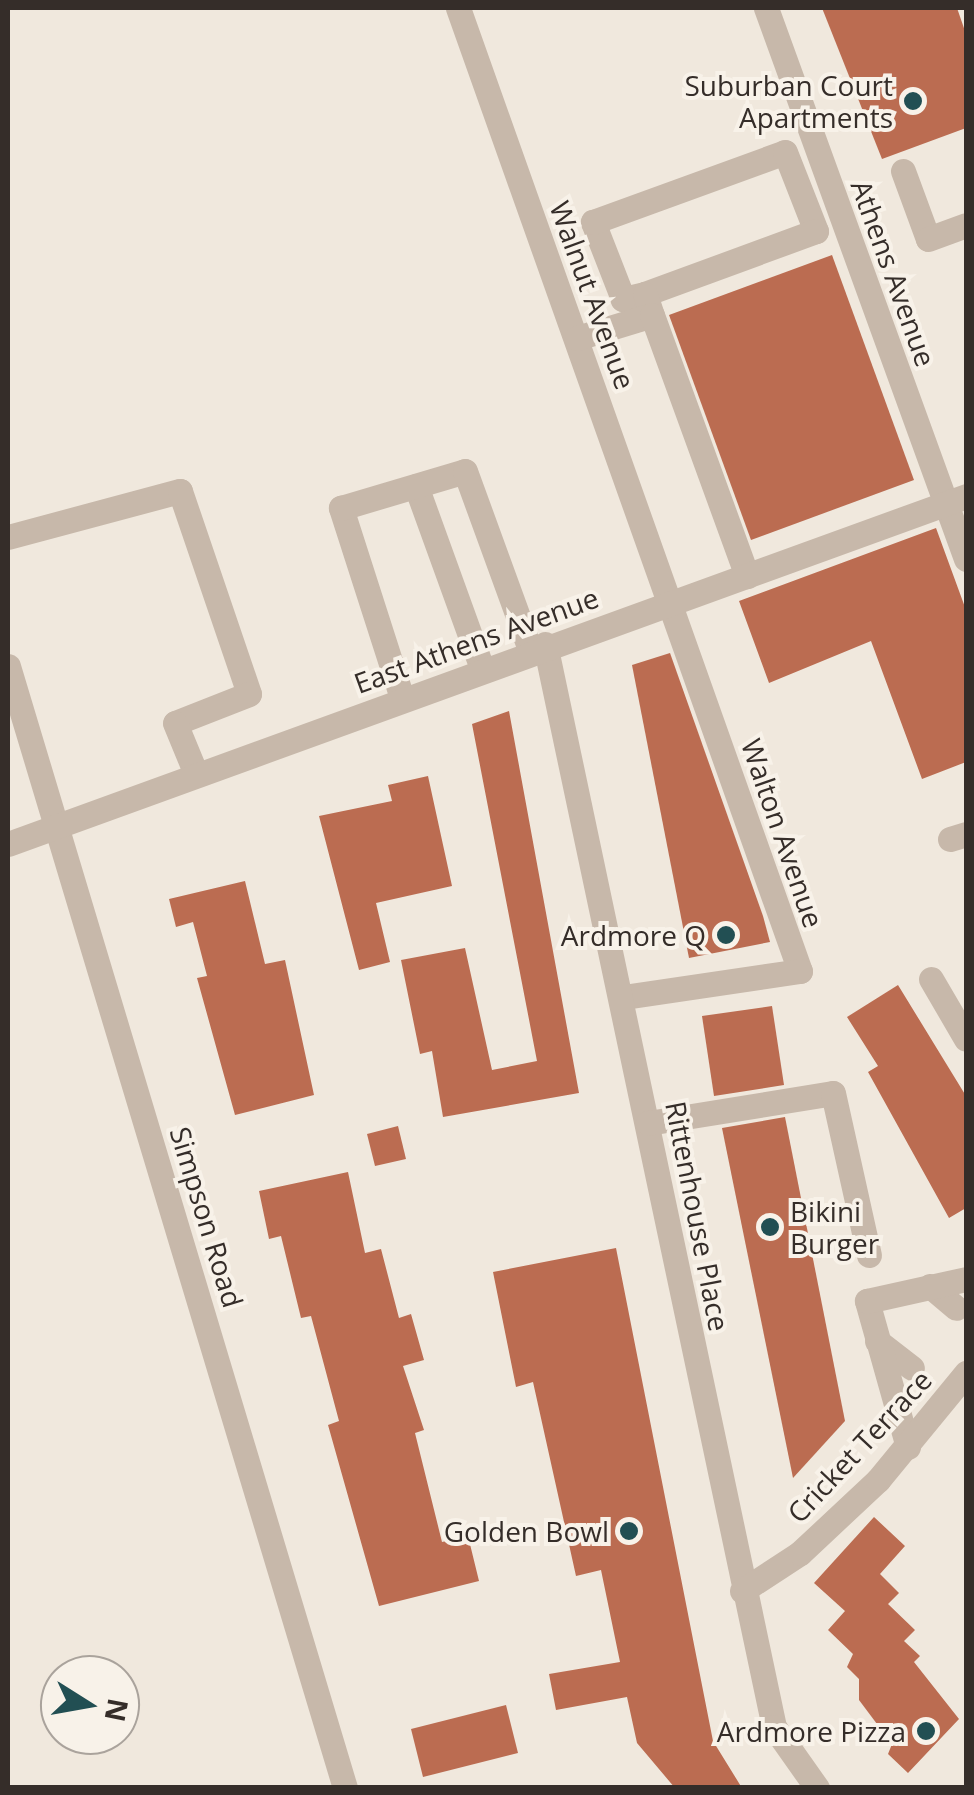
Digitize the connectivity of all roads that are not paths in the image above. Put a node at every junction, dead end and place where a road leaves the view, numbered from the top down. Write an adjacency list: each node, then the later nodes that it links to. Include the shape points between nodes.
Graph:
1 (458, 8): 6 (street, Walnut Avenue)
2 (766, 8): 8 (street, Athens Avenue)
3 (902, 171): 4 (street, via 928,239)
4 (966, 225)
5 (649, 305): 5 (street, via 816,231 786,152 593,222 622,299); 6 (street); 11 (street)
6 (576, 338): 12 (street, Walnut Avenue)
7 (416, 486): 13 (street, Rittenhouse Place, via 465,471); 15 (street); 16 (street, via 341,508)
8 (956, 500): 10 (street, Athens Avenue); 11 (street, East Athens Avenue)
9 (8, 537): 17 (street, via 180,491 249,694 175,723)
10 (966, 559)
11 (746, 576): 12 (street, East Athens Avenue)
12 (672, 604): 13 (street, East Athens Avenue); 21 (street, Walton Avenue, via 800,971)
13 (538, 647): 15 (street, East Athens Avenue); 21 (street, Rittenhouse Place)
14 (8, 666): 18 (street, Simpson Road)
15 (482, 668): 16 (street, East Athens Avenue)
16 (402, 698): 17 (street, East Athens Avenue)
17 (196, 774): 18 (street, East Athens Avenue)
18 (60, 825): 19 (street, East Athens Avenue); 33 (street, Simpson Road)
19 (8, 844)
20 (931, 979): 22 (street)
21 (624, 998): 23 (street, Rittenhouse Place)
22 (966, 1039)
23 (648, 1122): 24 (street, via 833,1092); 32 (street, Rittenhouse Place)
24 (869, 1254)
25 (966, 1278): 26 (street)
26 (930, 1286): 27 (street); 28 (street, via 866,1301)
27 (956, 1308)
28 (878, 1341): 29 (street); 31 (street)
29 (912, 1368)
30 (966, 1372): 31 (street, Cricket Terrace)
31 (908, 1447): 32 (street, Cricket Terrace, via 800,1552)
32 (742, 1591): 34 (street, Rittenhouse Place, via 774,1727)
33 (345, 1788)
34 (817, 1788)

